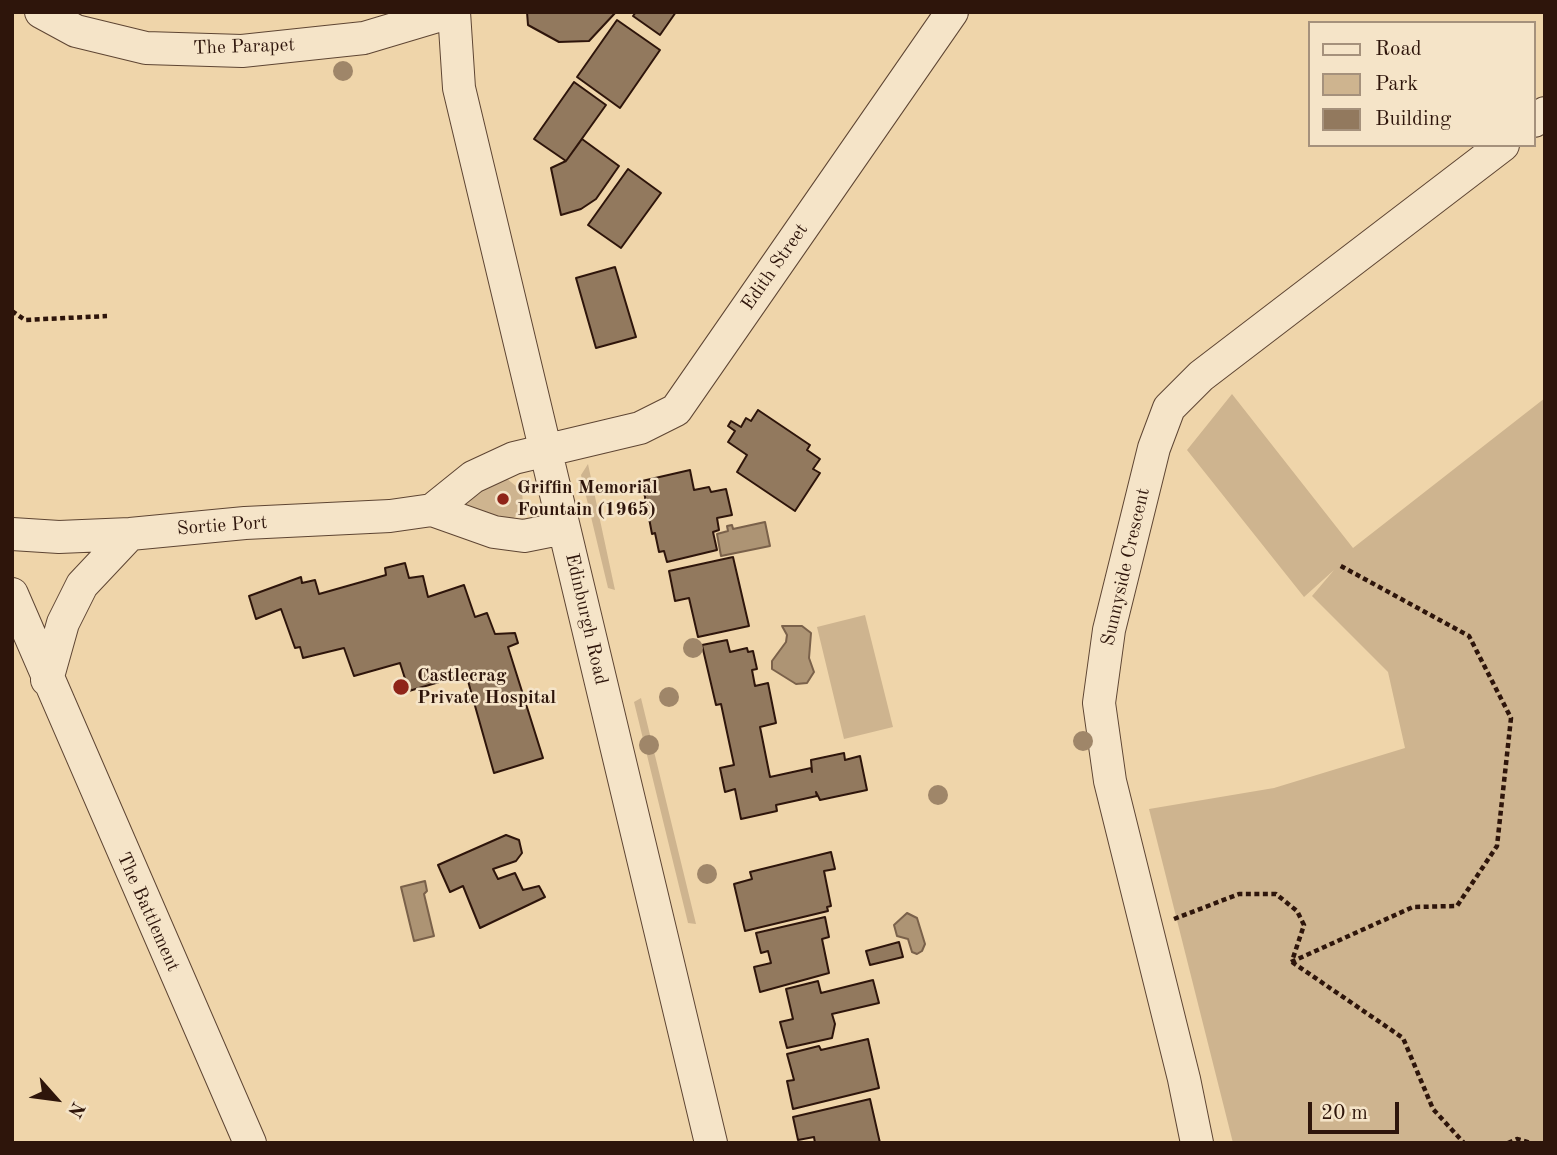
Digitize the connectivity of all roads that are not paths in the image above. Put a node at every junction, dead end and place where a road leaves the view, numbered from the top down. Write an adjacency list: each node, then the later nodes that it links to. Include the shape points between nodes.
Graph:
1 (41, 12): 2 (street, The Parapet, via 76,31 146,48 242,51 364,38)
2 (453, 12): 5 (street, Edinburgh Road, via 459,88)
3 (952, 12): 5 (street, Edith Street, via 676,410 640,428)
4 (1500, 147): 14 (street, Sunnyside Crescent, via 1201,376 1168,408 1154,448 1109,630 1099,703 1110,781)
5 (547, 450): 6 (street, via 514,458 473,477); 7 (street, Edinburgh Road)
6 (432, 510): 7 (street, Sortie Port, via 494,532 524,536); 9 (street, Sortie Port)
7 (564, 528): 13 (street, Edinburgh Road)
8 (12, 534): 9 (street, Sortie Port)
9 (130, 534): 11 (street, via 82,585 63,623)
10 (12, 594): 11 (street, The Battlement)
11 (47, 680): 12 (street, The Battlement)
12 (250, 1143)
13 (711, 1143)
14 (1197, 1143)

